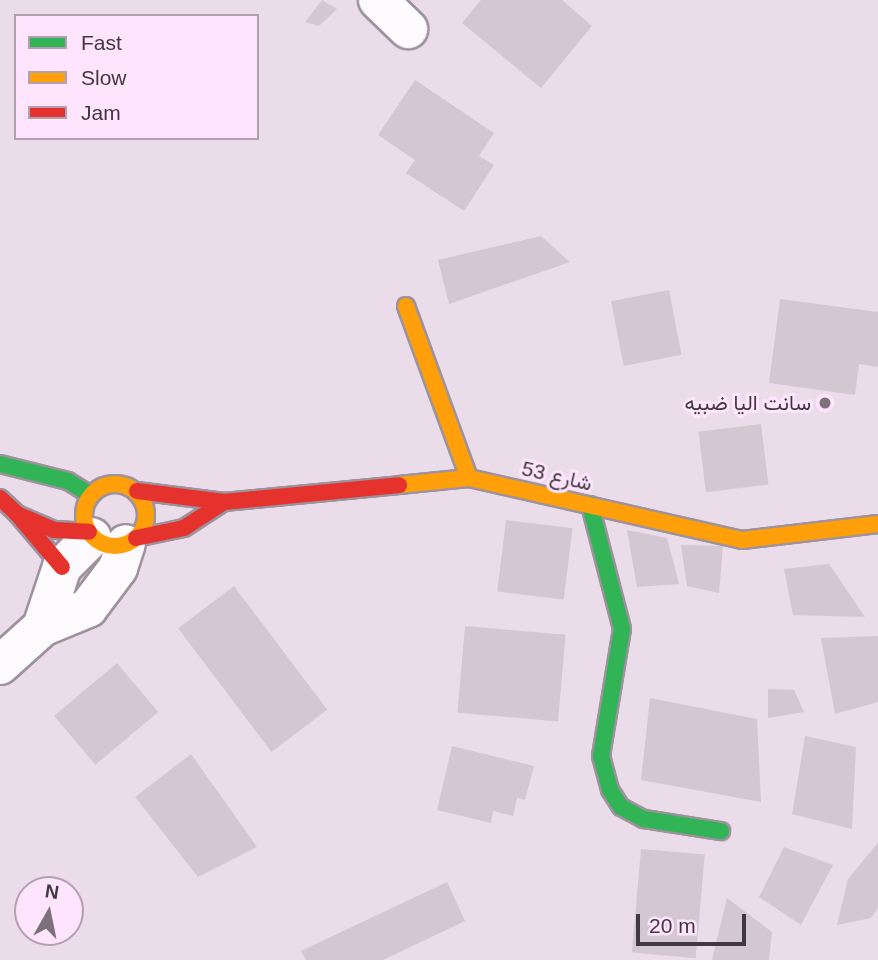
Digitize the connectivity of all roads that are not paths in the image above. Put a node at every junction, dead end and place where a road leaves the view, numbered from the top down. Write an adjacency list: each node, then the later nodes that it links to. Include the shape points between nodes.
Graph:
1 (379, 0): 2 (street)
2 (408, 29)
3 (406, 306): 5 (street)
4 (0, 464): 7 (street, via 68,481)
5 (470, 478): 9 (street, شارع 53); 10 (street, شارع 53)
6 (136, 491): 7 (street, via 113,483); 9 (street, شارع 53); 13 (street, via 146,520)
7 (90, 495): 13 (street, via 83,520)
8 (0, 498): 11 (street, شارع 53)
9 (224, 502): 13 (street, شارع 53, via 184,528)
10 (590, 505): 12 (street, شارع 53, via 742,540); 17 (street, via 622,629 601,756 610,790 621,807 644,820)
11 (17, 514): 13 (street, شارع 53, via 54,530); 14 (street)
12 (878, 524)
13 (110, 538): 14 (street); 15 (street, via 118,568 88,608)
14 (62, 567): 15 (street)
15 (42, 627): 16 (street)
16 (0, 665)
17 (721, 831)

